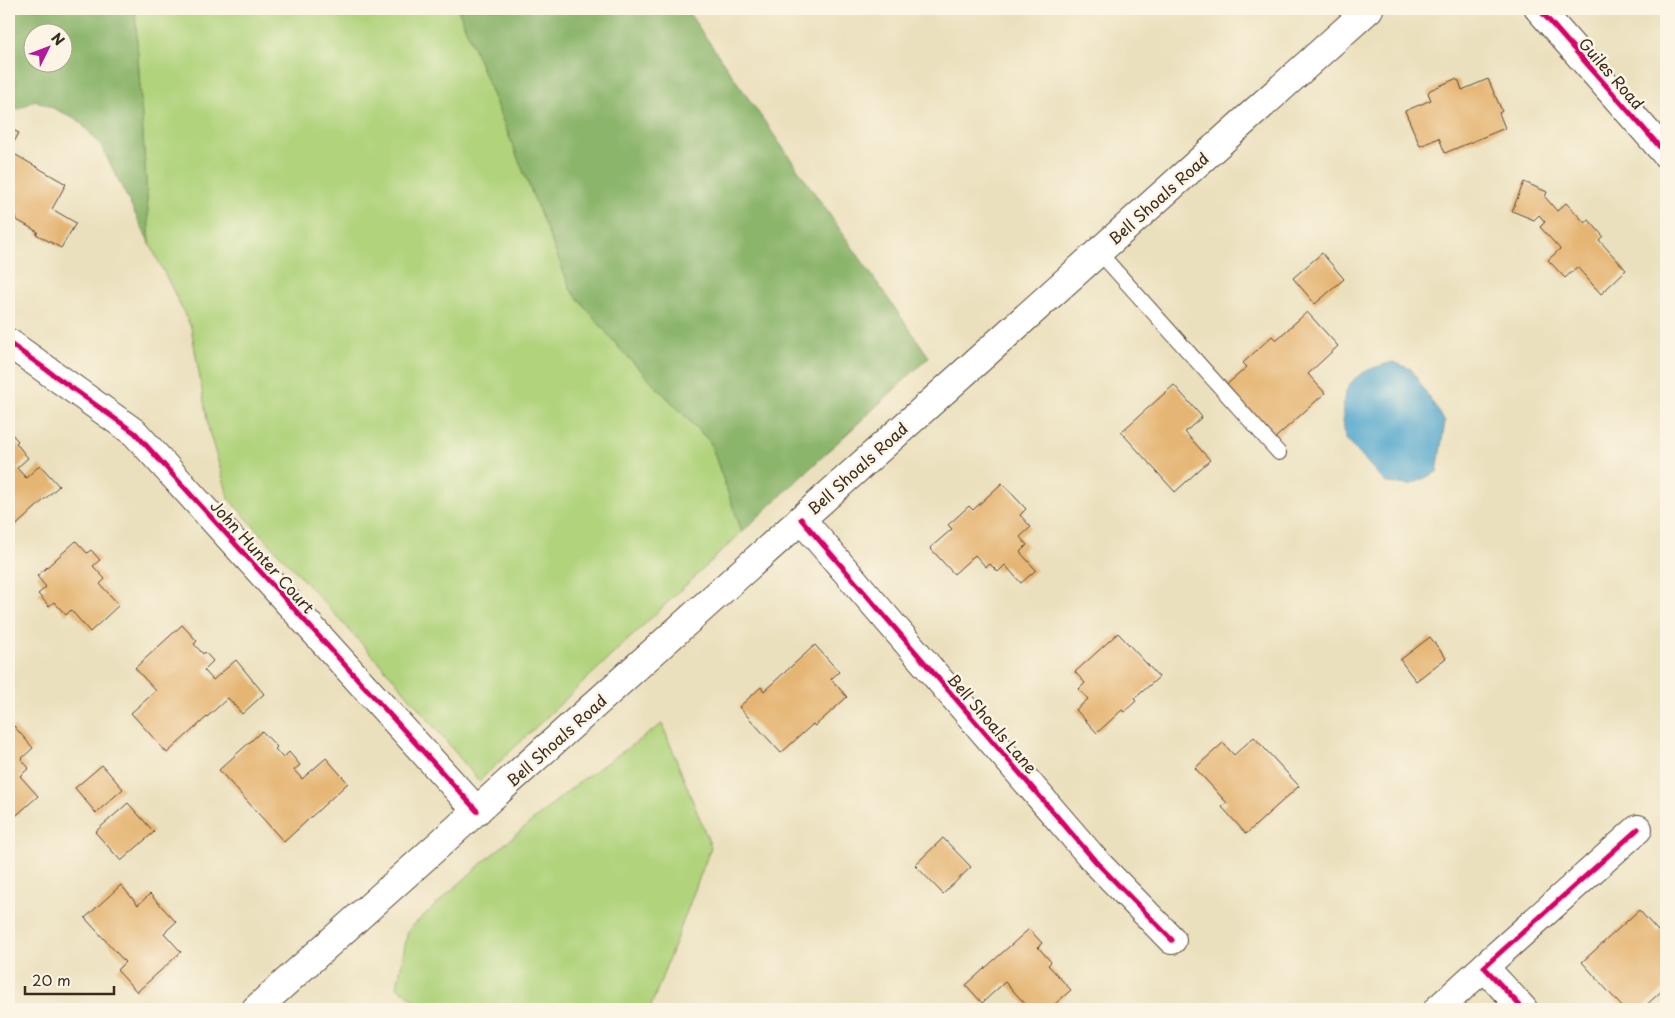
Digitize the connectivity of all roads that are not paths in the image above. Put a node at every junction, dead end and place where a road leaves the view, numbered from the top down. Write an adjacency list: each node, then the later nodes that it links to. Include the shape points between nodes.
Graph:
1 (1369, 9): 4 (street, Bell Shoals Road)
2 (1539, 9): 3 (street, Guiles Road)
3 (1666, 154)
4 (1098, 251): 6 (lane); 7 (street, Bell Shoals Road)
5 (9, 343): 8 (street, John Hunter Court, via 135,433)
6 (1279, 453)
7 (801, 518): 8 (street, Bell Shoals Road); 10 (street, Bell Shoals Lane, via 1098,863)
8 (477, 811): 12 (street, Bell Shoals Road)
9 (1638, 829): 11 (street)
10 (1172, 940)
11 (1484, 967): 13 (street); 14 (street)
12 (256, 1009)
13 (1438, 1009)
14 (1523, 1009)

